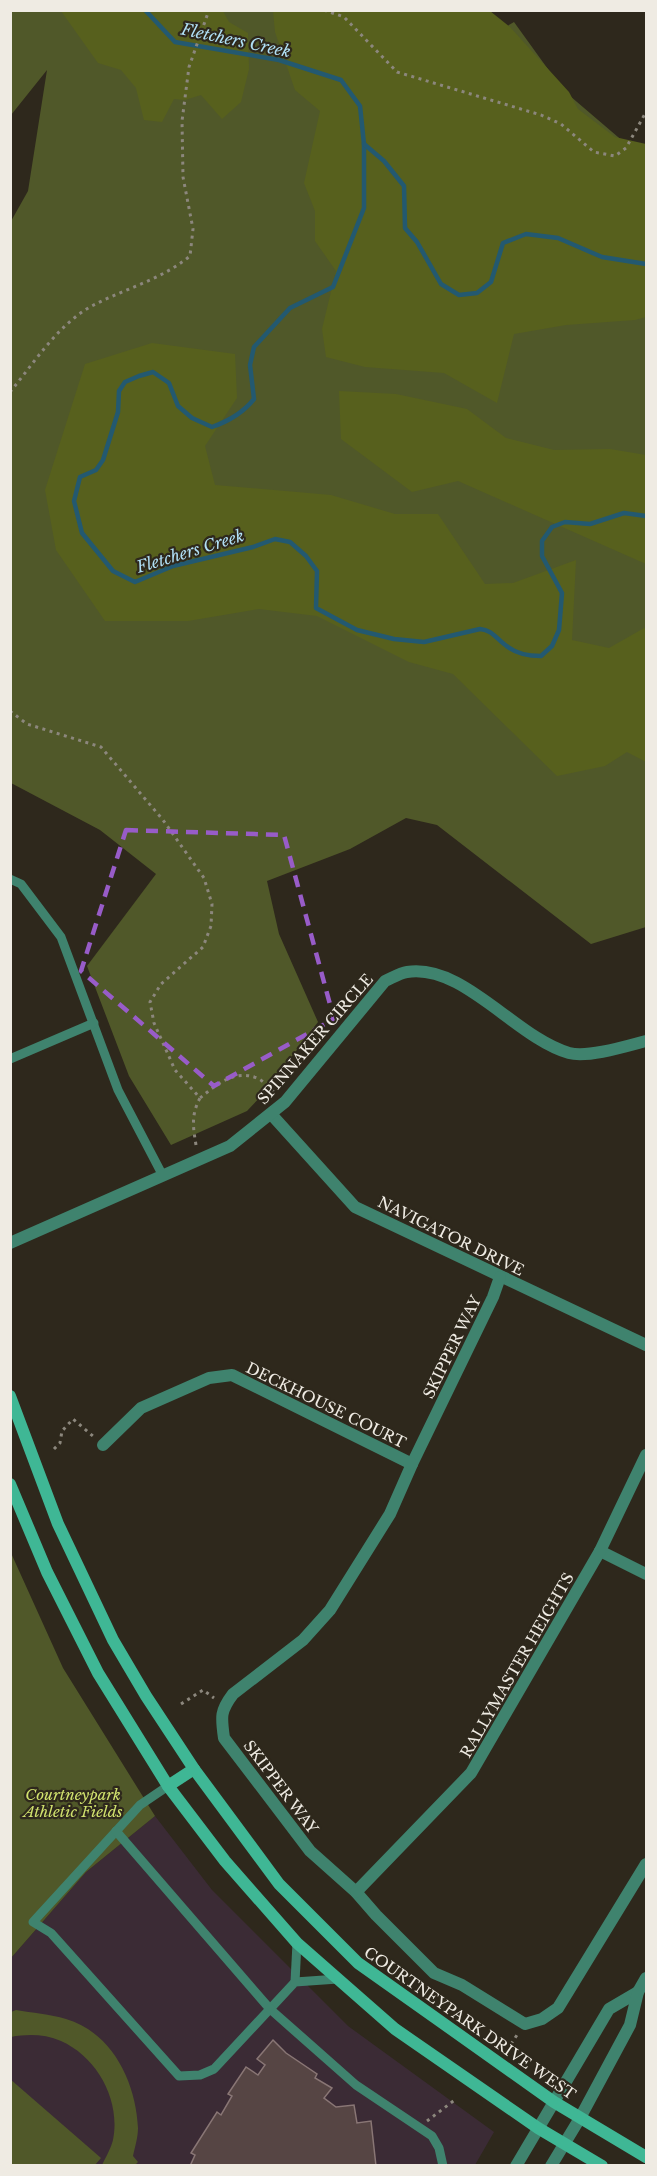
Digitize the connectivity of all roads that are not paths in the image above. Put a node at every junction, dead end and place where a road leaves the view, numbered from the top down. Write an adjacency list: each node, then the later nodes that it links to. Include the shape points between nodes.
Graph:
1 (10, 879): 2 (lane, via 21,884 62,937)
2 (94, 1023): 4 (lane); 6 (lane, via 118,1090)
3 (646, 1041): 5 (street, SPINNAKER CIRCLE, via 603,1052 572,1054 548,1045 456,982 427,972 405,972 386,981)
4 (10, 1059)
5 (271, 1114): 6 (street, SPINNAKER CIRCLE, via 230,1146); 8 (street, NAVIGATOR DRIVE, via 355,1207)
6 (163, 1176): 7 (street, SPINNAKER CIRCLE)
7 (10, 1244)
8 (500, 1277): 9 (street, NAVIGATOR DRIVE); 13 (street, SKIPPER WAY)
9 (646, 1345)
10 (10, 1396): 17 (main road, COURTNEYPARK DRIVE WEST, via 76,1566 113,1640)
11 (103, 1445): 13 (street, DECKHOUSE COURT, via 141,1408 209,1378 232,1376)
12 (646, 1455): 15 (street, RALLYMASTER HEIGHTS)
13 (412, 1464): 21 (street, SKIPPER WAY, via 390,1514 330,1610 303,1640 233,1694 221,1716 224,1738 310,1851)
14 (10, 1484): 18 (main road, via 47,1572 98,1673)
15 (600, 1551): 16 (street); 21 (street, RALLYMASTER HEIGHTS, via 471,1773)
16 (646, 1574)
17 (194, 1769): 18 (main road); 28 (main road, COURTNEYPARK DRIVE WEST, via 279,1884 357,1963)
18 (168, 1786): 19 (lane, via 140,1805); 22 (main road, via 225,1861)
19 (116, 1831): 27 (lane); 27 (lane, via 33,1922 51,1933 179,2076 200,2075 214,2069)
20 (646, 1864): 21 (street, SKIPPER WAY, via 558,2008 525,2024 462,1985 434,1973)
21 (356, 1892)
22 (297, 1943): 24 (main road); 25 (lane)
23 (646, 1978): 26 (street)
24 (338, 1979): 25 (lane); 30 (main road, via 395,2029)
25 (295, 1982): 27 (lane)
26 (638, 1992): 28 (street, via 609,2009); 29 (street, via 630,2025)
27 (270, 2009): 33 (lane, via 356,2085 432,2136 440,2148)
28 (554, 2102): 29 (main road, COURTNEYPARK DRIVE WEST); 30 (street)
29 (580, 2118): 31 (street); 32 (main road, COURTNEYPARK DRIVE WEST)
30 (538, 2128): 31 (main road); 34 (street)
31 (565, 2143): 35 (street); 36 (main road)
32 (646, 2157)
33 (443, 2166)
34 (516, 2166)
35 (551, 2166)
36 (602, 2166)

